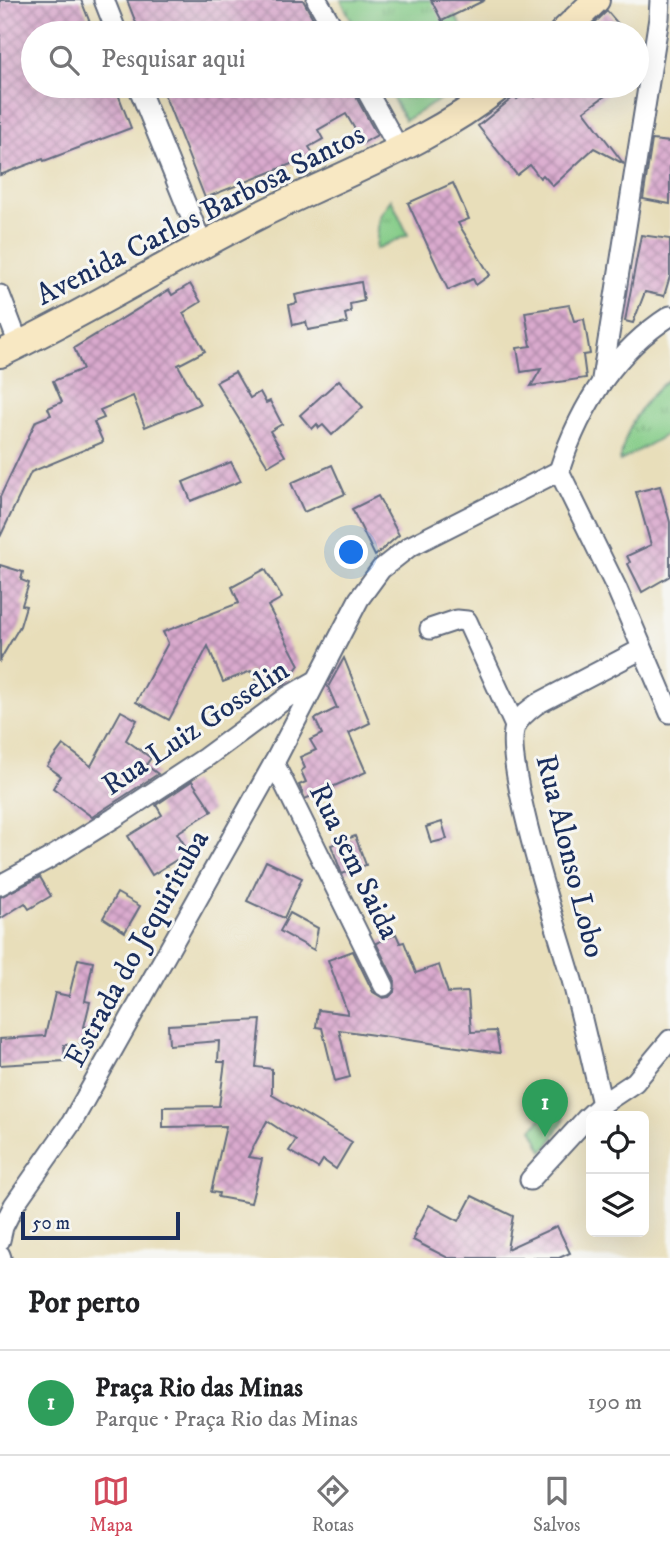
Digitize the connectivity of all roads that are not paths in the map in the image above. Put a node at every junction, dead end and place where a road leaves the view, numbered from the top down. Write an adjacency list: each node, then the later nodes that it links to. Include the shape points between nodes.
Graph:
1 (104, 0): 5 (street)
2 (317, 0): 6 (street)
3 (596, 0): 7 (main road)
4 (660, 0): 8 (street)
5 (112, 21)
6 (329, 21)
7 (574, 21)
8 (649, 81)
9 (143, 98): 14 (street)
10 (371, 98): 13 (street)
11 (483, 98): 13 (main road, Avenida Carlos Barbosa Santos)
12 (646, 98): 18 (street)
13 (399, 149): 14 (main road, Avenida Carlos Barbosa Santos)
14 (202, 244): 17 (main road, Avenida Carlos Barbosa Santos)
15 (0, 295): 17 (street)
16 (670, 317): 18 (street, via 634,344)
17 (10, 350)
18 (601, 381): 19 (street)
19 (559, 471): 21 (street); 22 (street, Rua Luiz Gosselin, via 409,547 382,569 359,599)
20 (430, 629): 24 (street, via 467,621)
21 (642, 649): 23 (street); 24 (street, Rua Alonso Lobo, via 537,704)
22 (317, 680): 25 (street, Estrada do Jequirituba); 26 (street, Rua Luiz Gosselin, via 114,818)
23 (670, 713)
24 (516, 726): 29 (street, Rua Alonso Lobo, via 519,785)
25 (274, 763): 27 (street, Rua sem Saida); 31 (street, Estrada do Jequirituba, via 72,1122 13,1205)
26 (0, 885)
27 (384, 986)
28 (670, 1040): 29 (street, via 635,1082)
29 (602, 1104): 30 (street)
30 (530, 1180)
31 (0, 1240)

